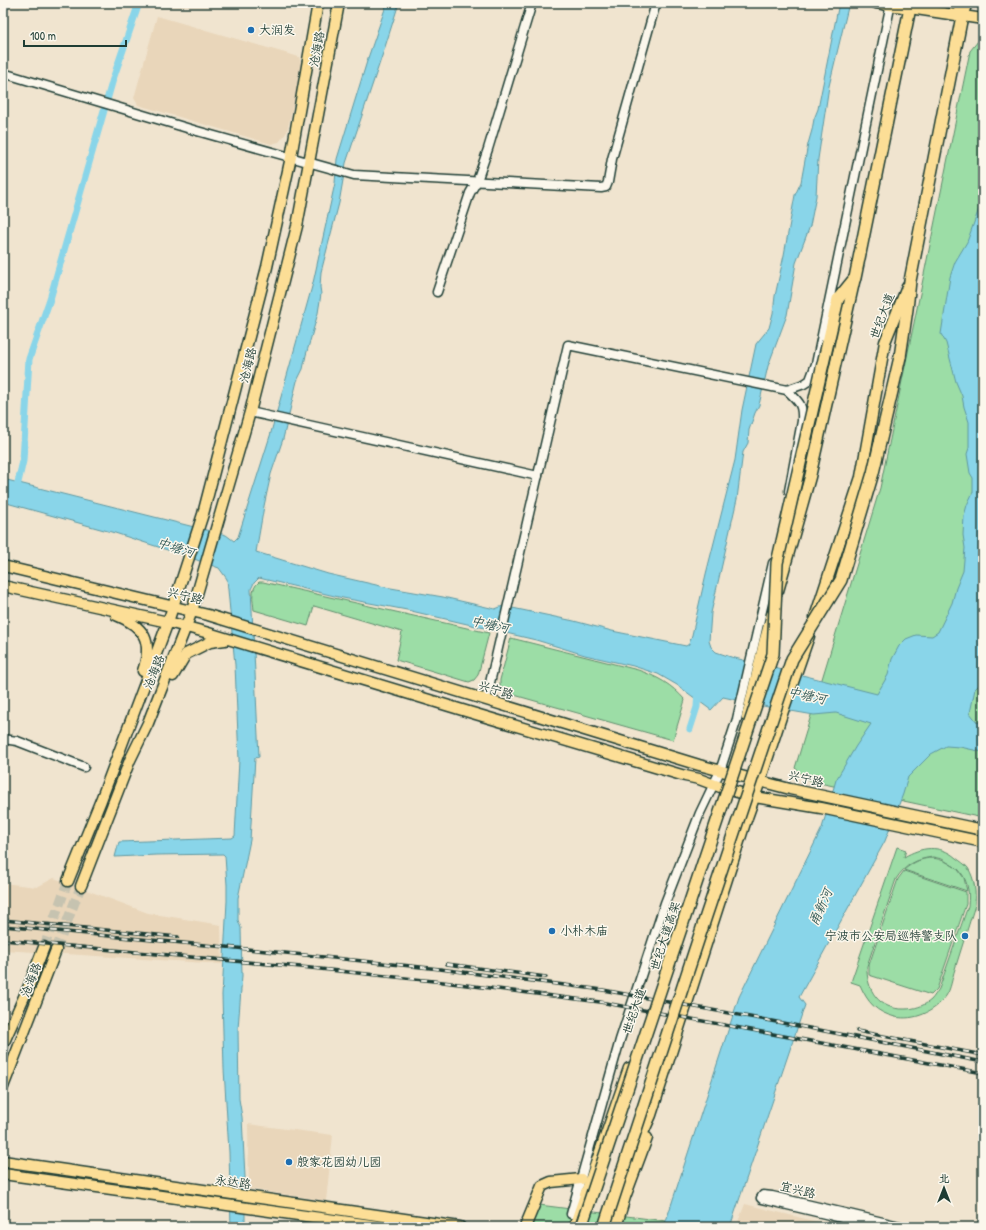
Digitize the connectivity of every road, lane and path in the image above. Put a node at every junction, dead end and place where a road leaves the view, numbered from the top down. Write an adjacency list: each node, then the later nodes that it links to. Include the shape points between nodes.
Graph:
1 (318, 3): 12 (main road, 沧海路)
2 (339, 3): 13 (main road, 沧海路)
3 (532, 3): 14 (street)
4 (656, 3): 14 (street, via 606,187)
5 (958, 3): 9 (highway, 世纪大道)
6 (966, 3): 9 (main road)
7 (884, 4): 8 (main road); 18 (street, via 879,63 816,364 810,380)
8 (910, 5): 9 (main road); 15 (highway)
9 (962, 16): 10 (main road); 16 (highway, 世纪大道)
10 (983, 19)
11 (3, 73): 12 (street)
12 (291, 157): 13 (street); 24 (main road, 沧海路, via 267,267 203,514)
13 (310, 162): 14 (street, via 348,173); 19 (main road, 沧海路, via 297,226)
14 (477, 181): 17 (street, via 470,193)
15 (855, 278): 35 (main road, 世纪大道, via 810,477 764,643 748,713); 56 (highway, 世纪大道高架, bridge, via 838,299 777,563 773,654)
16 (910, 281): 29 (main road, 世纪大道, via 885,342 861,477); 29 (highway, bridge, via 900,357 873,474 841,580)
17 (437, 292)
18 (787, 390): 20 (street, via 568,346); 35 (street, via 798,400 803,410 802,421 781,531)
19 (250, 412): 20 (street); 25 (main road, 沧海路)
20 (538, 476): 30 (street)
21 (3, 566): 24 (main road, 兴宁路)
22 (3, 586): 23 (main road)
23 (98, 607): 26 (main road); 31 (main road, 沧海路, via 134,624 146,639 147,659 132,703)
24 (174, 607): 25 (main road, 兴宁路); 26 (main road, 沧海路)
25 (192, 611): 27 (main road, 沧海路); 30 (main road, 兴宁路)
26 (168, 622): 27 (main road); 31 (main road, 沧海路)
27 (187, 627): 28 (main road); 32 (main road, 沧海路)
28 (229, 639): 32 (main road, 沧海路, via 210,642 186,654 176,670 158,712); 37 (main road)
29 (797, 658): 36 (main road, 世纪大道); 58 (highway, bridge, via 708,908)
30 (486, 700): 35 (main road, 兴宁路)
31 (131, 720): 41 (main road, 沧海路)
32 (148, 723): 42 (main road, 沧海路, via 130,760)
33 (3, 739): 34 (street, via 17,741)
34 (84, 767)
35 (724, 772): 36 (main road, 兴宁路); 37 (main road, 世纪大道)
36 (760, 781): 38 (main road, 世纪大道); 39 (main road, 兴宁路)
37 (719, 786): 38 (main road); 50 (main road, 世纪大道); 50 (street, via 700,813 665,903 620,1040)
38 (755, 796): 40 (main road, 兴宁路); 47 (main road)
39 (983, 830)
40 (983, 842)
41 (68, 881)
42 (81, 886)
43 (44, 947): 45 (main road, 沧海路)
44 (56, 950): 46 (main road, 沧海路)
45 (3, 1044)
46 (3, 1086)
47 (650, 1115): 57 (main road); 59 (main road, via 648,1136)
48 (3, 1161): 52 (main road, 永达路)
49 (3, 1174): 51 (main road, 永达路)
50 (586, 1178): 53 (main road, via 551,1182 542,1186); 54 (main road); 55 (main road, 世纪大道)
51 (385, 1227)
52 (460, 1227)
53 (525, 1227)
54 (567, 1227)
55 (574, 1227)
56 (581, 1227)
57 (599, 1227)
58 (604, 1227)
59 (616, 1227)
60 (880, 1227): 61 (street, 宜兴路, via 761,1198 763,1195 772,1196)
61 (904, 1227)

